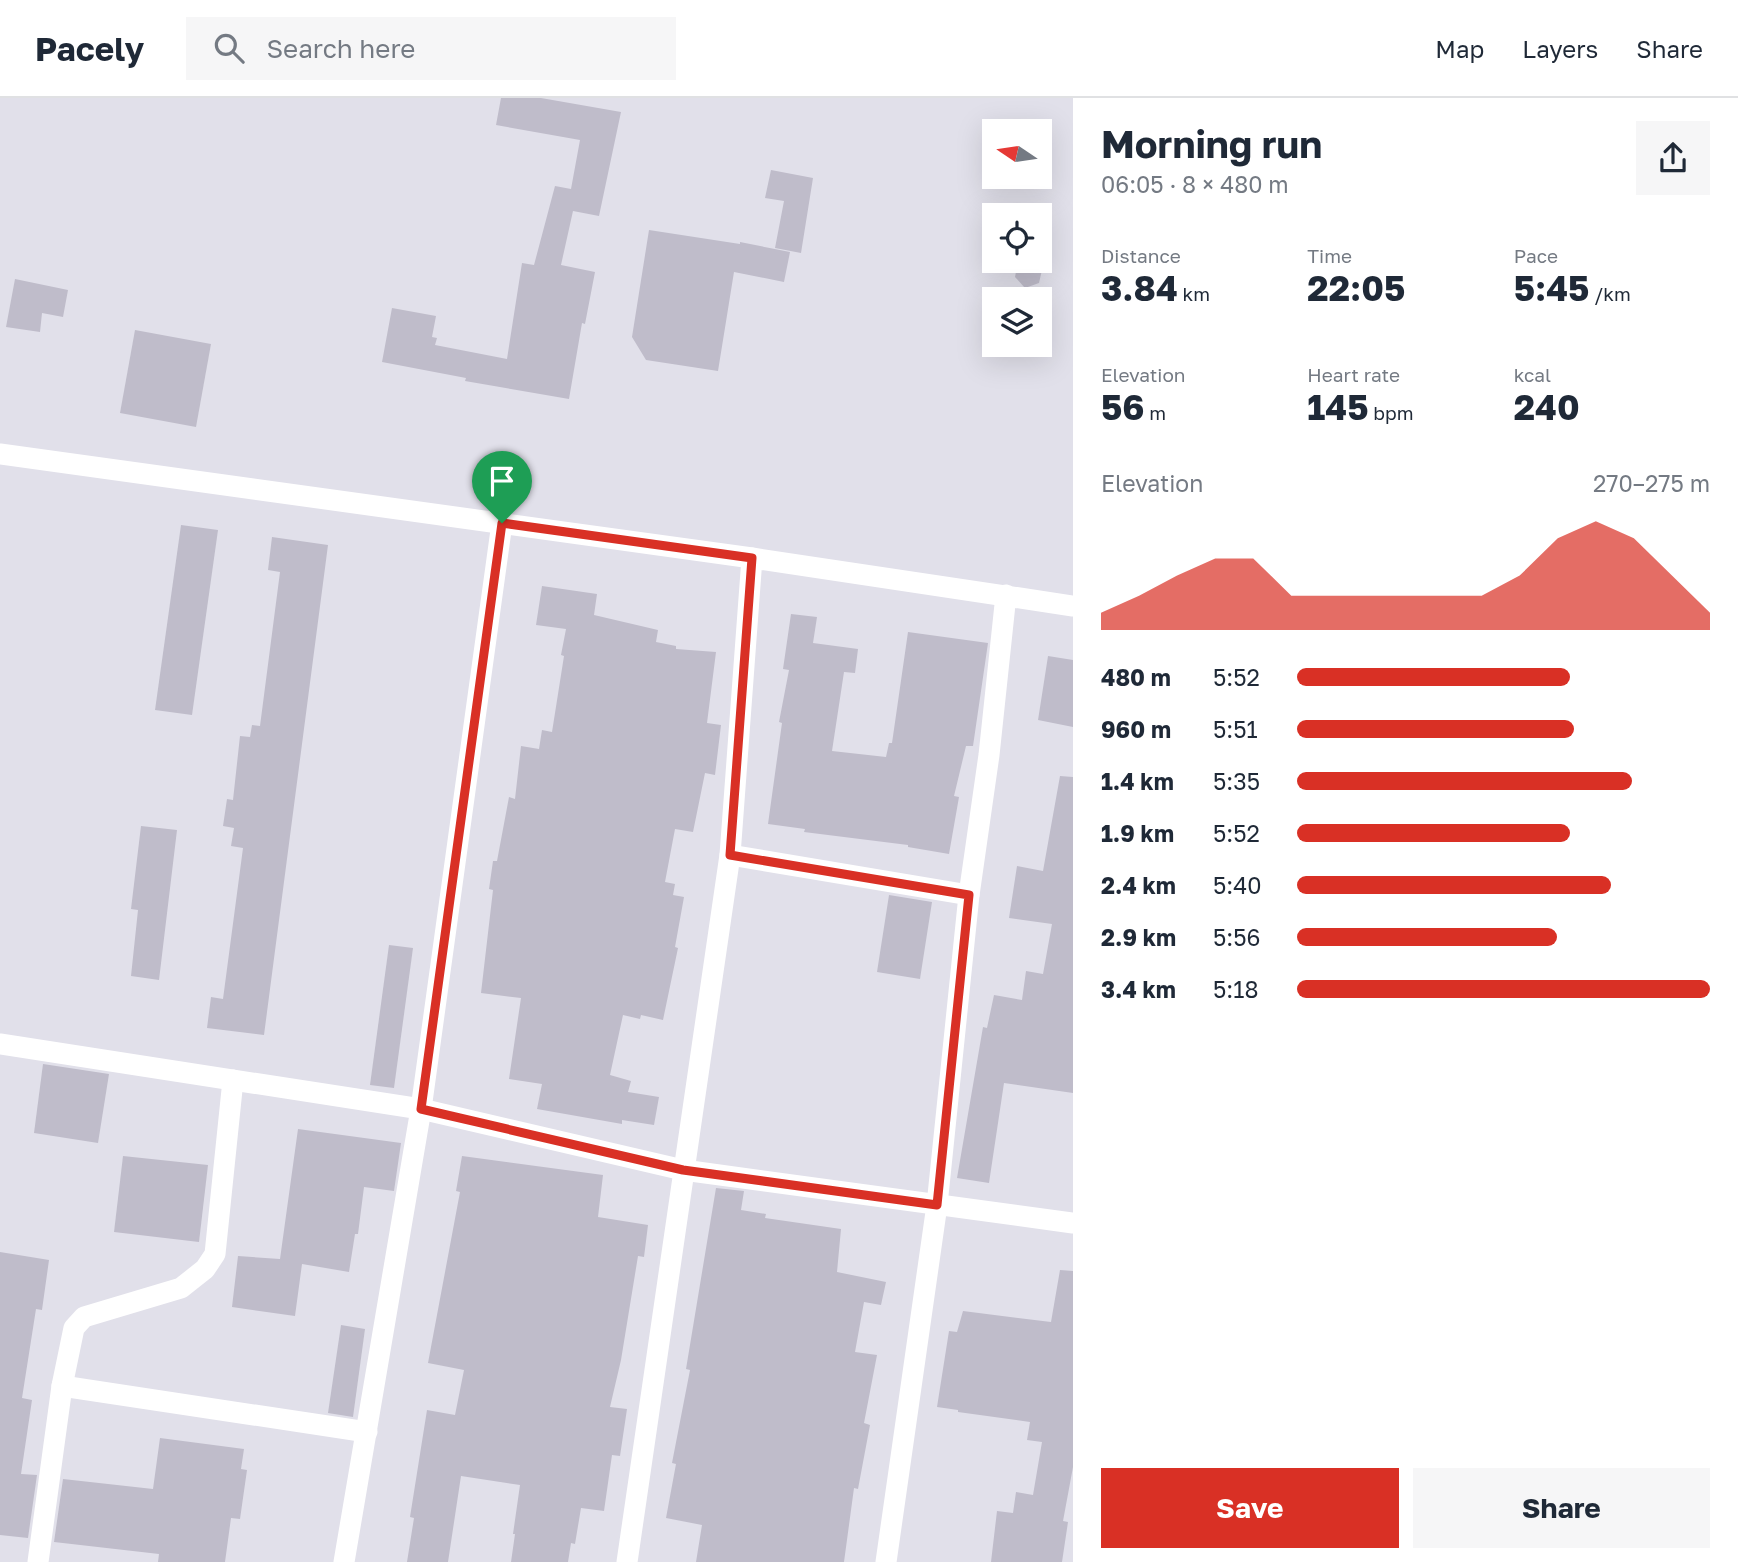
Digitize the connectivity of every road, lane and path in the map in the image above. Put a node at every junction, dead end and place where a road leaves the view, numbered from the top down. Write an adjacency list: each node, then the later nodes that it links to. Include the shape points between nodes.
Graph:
1 (0, 454): 2 (street)
2 (502, 523): 3 (street); 10 (street)
3 (752, 558): 4 (street); 6 (street)
4 (1006, 595): 5 (street); 7 (street)
5 (1073, 606)
6 (730, 855): 7 (street); 11 (street)
7 (969, 895): 12 (street)
8 (0, 1044): 9 (street)
9 (233, 1080): 10 (street); 14 (street, via 215,1254 205,1269 181,1287 84,1317 74,1328)
10 (421, 1109): 11 (street); 15 (street)
11 (683, 1170): 12 (street); 18 (street)
12 (937, 1205): 13 (street); 19 (street)
13 (1073, 1223)
14 (62, 1386): 15 (street); 16 (street)
15 (367, 1432): 17 (street)
16 (38, 1562)
17 (344, 1562)
18 (627, 1562)
19 (886, 1562)

